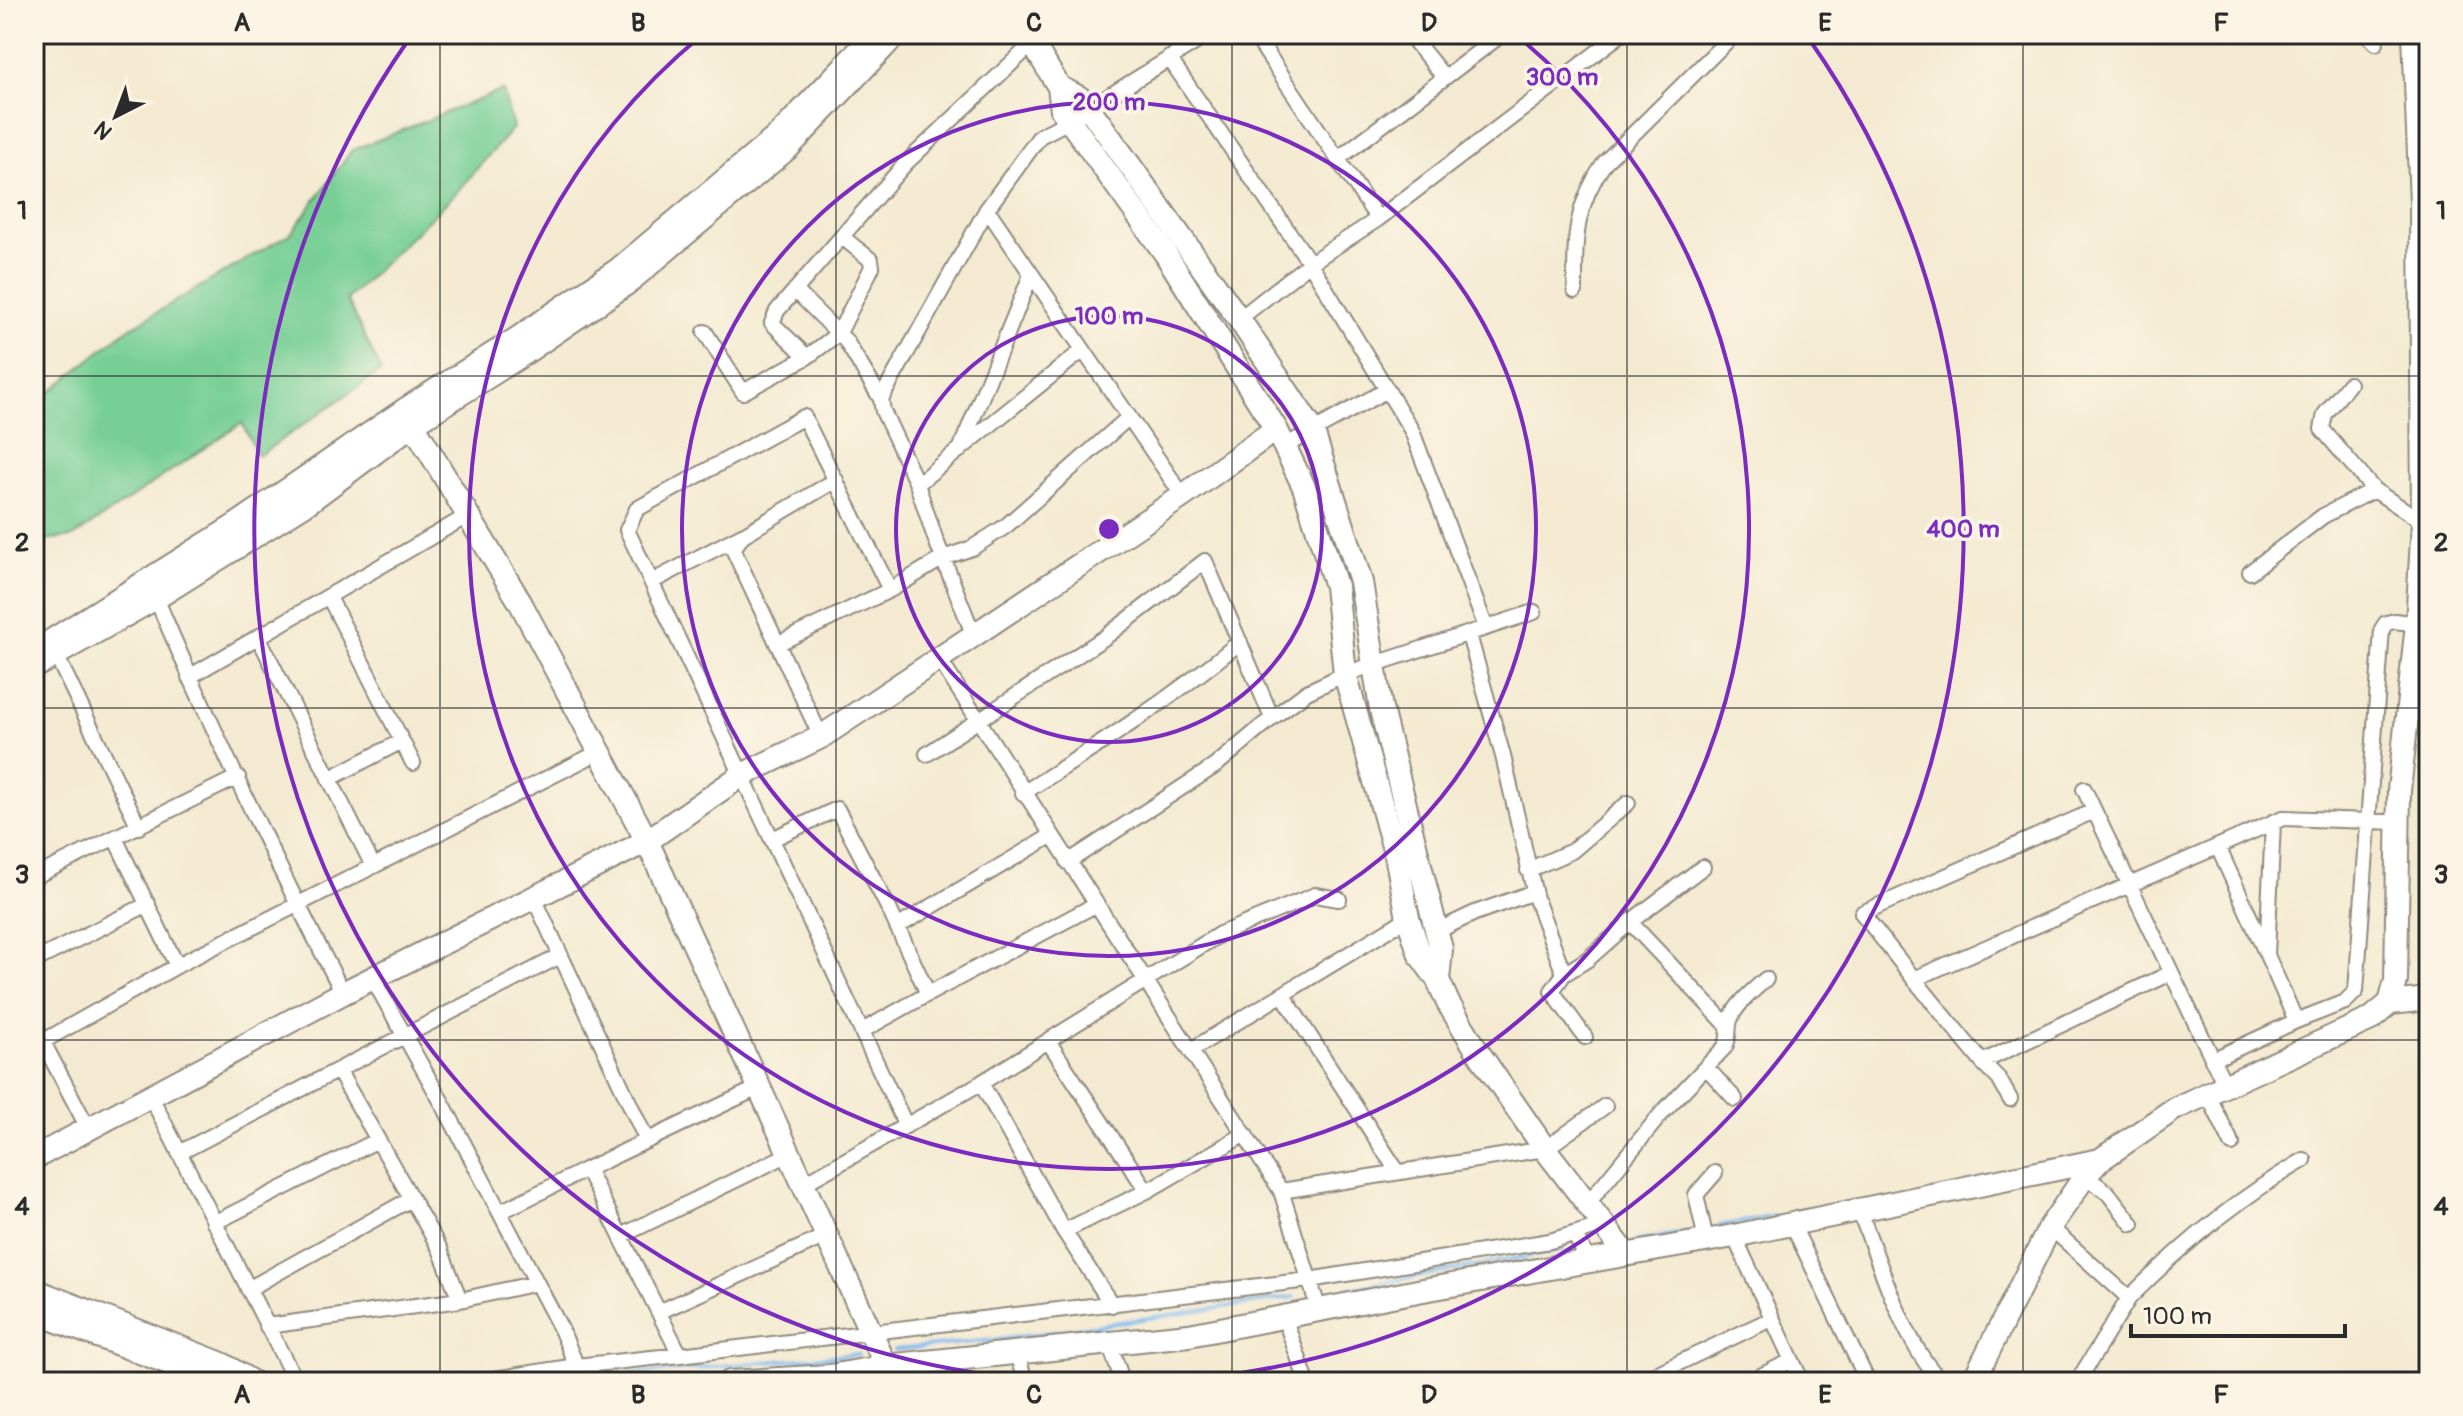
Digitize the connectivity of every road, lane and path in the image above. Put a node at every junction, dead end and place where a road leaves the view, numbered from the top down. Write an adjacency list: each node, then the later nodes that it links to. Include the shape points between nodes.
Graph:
1 (875, 34): 33 (street, via 780,134 619,269)
2 (896, 34): 33 (street, via 789,147 626,284 522,355)
3 (1254, 34): 16 (street)
4 (1409, 34): 12 (street)
5 (1502, 34): 12 (street)
6 (1621, 34): 19 (street)
7 (1734, 34): 24 (street, via 1605,162 1588,187 1579,214)
8 (2414, 34): 18 (street)
9 (1202, 36): 11 (street)
10 (1030, 39): 13 (street); 20 (street, via 905,164)
11 (1169, 58): 14 (street); 21 (street)
12 (1444, 77): 16 (street)
13 (1059, 87): 14 (street); 15 (street)
14 (1089, 108): 15 (street); 25 (street)
15 (1069, 121): 17 (street, via 1040,136); 36 (street, via 1165,253)
16 (1339, 158): 19 (street)
17 (987, 209): 22 (street); 32 (street)
18 (2425, 213): 43 (street)
19 (1378, 219): 21 (street)
20 (842, 237): 23 (street); 27 (street, via 871,260 872,267)
21 (1310, 263): 25 (street); 31 (street)
22 (1031, 275): 28 (street); 37 (street)
23 (795, 290): 27 (street); 29 (street, via 772,323)
24 (1575, 291)
25 (1239, 319): 35 (street)
26 (705, 332): 29 (street, via 743,392)
27 (839, 333): 29 (street); 32 (street)
28 (1083, 350): 34 (street); 37 (street)
29 (807, 357)
30 (2349, 384): 40 (street, via 2325,414 2322,429)
31 (1387, 390): 35 (street); 54 (street, via 1412,431)
32 (881, 399): 39 (street)
33 (410, 416): 42 (street); 51 (street, via 307,503); 60 (street)
34 (1129, 417): 41 (street); 45 (street, via 1006,526 972,548)
35 (1312, 429): 36 (street); 63 (street, via 1361,582)
36 (1281, 437): 41 (street); 65 (street, via 1304,487 1336,586)
37 (960, 450): 39 (street)
38 (836, 480): 44 (street); 48 (street, via 804,417 637,509 627,530); 49 (street)
39 (917, 484): 45 (street)
40 (2374, 490): 43 (street); 47 (street, via 2323,516)
41 (1183, 496): 56 (street)
42 (467, 516): 50 (street); 71 (street)
43 (2423, 522): 46 (street)
44 (743, 535): 48 (street); 59 (street, via 733,549)
45 (943, 558): 49 (street); 56 (street)
46 (2425, 559): 53 (street)
47 (2250, 572)
48 (653, 581): 74 (street)
49 (890, 590): 59 (street)
50 (329, 597): 57 (street); 70 (street)
51 (156, 598): 61 (street); 66 (street)
52 (1534, 612): 54 (street)
53 (2417, 624): 82 (street, via 2395,621 2382,629); 83 (street)
54 (1486, 628): 55 (street)
55 (1469, 635): 63 (street); 93 (street)
56 (974, 636): 62 (street)
57 (259, 638): 66 (street); 76 (street)
58 (1240, 642): 67 (street); 68 (street, via 1205,561 1104,638); 78 (street, via 1123,731)
59 (777, 644): 69 (street)
60 (34, 650)
61 (56, 655): 64 (street); 84 (street)
62 (939, 659): 68 (street); 69 (street)
63 (1373, 664): 65 (street); 105 (street)
64 (34, 667)
65 (1345, 674): 67 (street, via 1307,692); 102 (street)
66 (189, 677): 75 (street)
67 (1272, 718): 90 (street, via 1215,766)
68 (977, 720): 72 (street); 78 (street)
69 (821, 737): 74 (street)
70 (402, 741): 73 (street); 76 (street)
71 (601, 751): 88 (street); 91 (street)
72 (927, 754)
73 (413, 763)
74 (742, 775): 87 (street); 88 (street)
75 (238, 777): 84 (street); 100 (street)
76 (329, 779): 91 (street)
77 (2084, 789): 80 (street)
78 (1023, 793): 85 (street)
79 (1628, 803): 93 (street, via 1572,851)
80 (2094, 811): 95 (street); 114 (street, via 1862,913)
81 (2273, 822): 82 (street); 89 (street); 106 (street)
82 (2369, 822): 83 (street); 122 (street, via 2356,991 2345,1002)
83 (2398, 822): 121 (street, via 2396,981)
84 (139, 827): 86 (street)
85 (1051, 836): 90 (street); 104 (street)
86 (115, 838): 94 (street); 99 (street)
87 (772, 839): 104 (street, via 837,809); 125 (street)
88 (647, 841): 97 (street); 136 (street)
89 (2218, 847): 95 (street); 106 (street)
90 (1068, 862): 101 (street)
91 (373, 866): 100 (street)
92 (1703, 867): 103 (street)
93 (1528, 870): 96 (street)
94 (34, 877)
95 (2130, 886): 110 (street); 114 (street)
96 (1534, 892): 105 (street); 111 (street)
97 (534, 898): 107 (street); 112 (street)
98 (1339, 899): 116 (street, via 1315,895 1275,910 1220,934)
99 (148, 904): 108 (street); 109 (street)
100 (297, 904): 109 (street); 117 (street)
101 (1095, 905): 116 (street); 118 (street)
102 (1408, 918): 115 (street, via 1420,955); 119 (street)
103 (1630, 922): 111 (street); 124 (street)
104 (897, 927): 118 (street)
105 (1437, 931): 115 (street)
106 (2267, 955): 122 (street)
107 (560, 956): 126 (street); 146 (street)
108 (34, 961)
109 (177, 966): 129 (street)
110 (2171, 973): 131 (street); 132 (street)
111 (1564, 974): 127 (street, via 1552,991)
112 (373, 979): 117 (street); 126 (street)
113 (1766, 979): 124 (street)
114 (1914, 979): 132 (street)
115 (1438, 980): 148 (street, via 1478,1052)
116 (1146, 982): 128 (street); 130 (street)
117 (343, 993): 138 (street)
118 (928, 994): 125 (street)
119 (1283, 995): 130 (street); 155 (street)
120 (2429, 999): 121 (street)
121 (2390, 1003): 137 (street, via 2371,1019)
122 (2296, 1021): 131 (street)
123 (34, 1025): 129 (street)
124 (1728, 1026): 133 (street, via 1729,1041)
125 (862, 1031): 142 (street)
126 (405, 1035): 134 (street); 163 (street)
127 (1585, 1037)
128 (1048, 1041): 135 (street); 158 (street)
129 (42, 1042): 143 (street)
130 (1191, 1050): 144 (street)
131 (2212, 1060): 137 (street)
132 (1982, 1062): 140 (street)
133 (1706, 1067): 139 (street); 161 (street)
134 (338, 1070): 145 (street); 149 (street)
135 (981, 1083): 142 (street); 169 (street)
136 (760, 1087): 146 (street); 150 (street)
137 (2216, 1089): 147 (street); 153 (street, via 2152,1123)
138 (150, 1095): 143 (street); 149 (street)
139 (1735, 1099)
140 (2010, 1099)
141 (1605, 1106): 148 (street)
142 (906, 1126): 157 (street)
143 (88, 1128): 151 (street)
144 (1245, 1134): 158 (street); 159 (street)
145 (378, 1140): 160 (street); 164 (street)
146 (647, 1141): 154 (street)
147 (2232, 1144)
148 (1545, 1149): 155 (street); 161 (street)
149 (179, 1153): 164 (street)
150 (791, 1153): 157 (street); 172 (street)
151 (34, 1158)
152 (2304, 1160): 181 (street, via 2223,1212)
153 (2092, 1168): 162 (street); 166 (street); 168 (street)
154 (587, 1169): 163 (street); 172 (street)
155 (1397, 1171): 159 (street)
156 (1715, 1173): 174 (street, via 1696,1195)
157 (805, 1183): 171 (street)
158 (1147, 1191): 169 (street)
159 (1281, 1191): 177 (street)
160 (411, 1199): 179 (street); 182 (street, via 440,1249)
161 (1588, 1203): 167 (street)
162 (1859, 1210): 165 (street); 211 (street, via 1907,1329)
163 (500, 1212): 178 (street)
164 (214, 1223): 179 (street)
165 (1792, 1224): 173 (street); 210 (street)
166 (2132, 1224)
167 (1604, 1225): 170 (street); 175 (street)
168 (2050, 1227): 181 (street); 212 (street)
169 (1064, 1231): 183 (street)
170 (1574, 1234): 176 (street); 177 (street)
171 (828, 1235): 186 (street); 190 (street)
172 (621, 1236): 186 (street)
173 (1734, 1236): 174 (street); 188 (street)
174 (1706, 1240): 175 (street)
175 (1626, 1254): 176 (street)
176 (1589, 1261): 184 (street)
177 (1309, 1280): 183 (street); 184 (street)
178 (537, 1283): 182 (street); 195 (street)
179 (248, 1289): 189 (street)
180 (34, 1290): 199 (street, via 222,1364)
181 (2129, 1298): 213 (street)
182 (460, 1300): 189 (street)
183 (1112, 1305): 190 (street)
184 (1319, 1310): 187 (street)
185 (34, 1312): 198 (street)
186 (659, 1312): 193 (street)
187 (1284, 1317): 191 (street); 206 (street)
188 (1771, 1319): 194 (street); 207 (street)
189 (267, 1326): 200 (street)
190 (872, 1334): 193 (street); 196 (street)
191 (1109, 1343): 192 (street); 205 (street)
192 (1017, 1353): 196 (street); 204 (street)
193 (680, 1355): 195 (street)
194 (1791, 1361): 208 (street); 209 (street)
195 (576, 1366): 201 (street); 202 (street)
196 (886, 1366): 197 (street)
197 (830, 1379): 203 (street)
198 (219, 1382)
199 (252, 1382)
200 (296, 1382)
201 (475, 1382)
202 (583, 1382)
203 (734, 1382)
204 (1025, 1382)
205 (1123, 1382)
206 (1307, 1382)
207 (1639, 1382)
208 (1748, 1382)
209 (1802, 1382)
210 (1868, 1382)
211 (1942, 1382)
212 (1973, 1382)
213 (2077, 1382)

